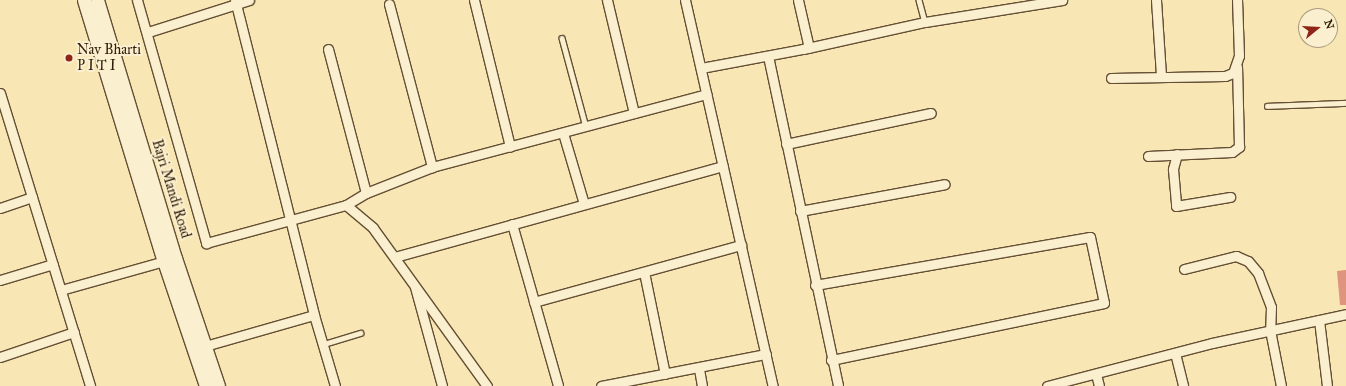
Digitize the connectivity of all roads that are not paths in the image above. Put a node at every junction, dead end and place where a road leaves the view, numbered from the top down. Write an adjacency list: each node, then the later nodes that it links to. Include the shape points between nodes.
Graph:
1 (84, 0): 52 (street)
2 (96, 0): 52 (street, Bajri Mandi Road)
3 (137, 0): 16 (street)
4 (249, 0): 13 (street)
5 (474, 0): 35 (street)
6 (607, 0): 29 (street)
7 (685, 0): 22 (street)
8 (798, 0): 18 (street)
9 (920, 0): 15 (lane)
10 (1062, 0): 15 (street)
11 (1156, 0): 23 (street)
12 (1237, 0): 21 (street)
13 (236, 2): 16 (street); 48 (street)
14 (389, 4): 39 (street)
15 (925, 22): 18 (street)
16 (148, 32): 48 (street, via 206,243)
17 (562, 38): 32 (lane)
18 (809, 48): 20 (street)
19 (328, 49): 41 (street)
20 (768, 56): 22 (street); 34 (street)
21 (1237, 67): 23 (street, via 1233,73 1225,76); 36 (street, via 1239,147 1232,152)
22 (700, 68): 26 (street)
23 (1161, 76): 24 (street)
24 (1111, 78)
25 (0, 93): 31 (street)
26 (706, 94): 29 (street); 38 (street)
27 (1346, 103): 28 (lane)
28 (1267, 106)
29 (634, 113): 32 (street)
30 (931, 113): 34 (street)
31 (4, 124): 42 (street)
32 (586, 127): 33 (street)
33 (563, 133): 35 (street); 44 (street)
34 (786, 144): 47 (street)
35 (510, 148): 39 (street)
36 (1177, 154): 37 (street); 43 (street, via 1173,169 1176,206)
37 (1148, 156)
38 (723, 166): 44 (street); 50 (street)
39 (432, 167): 41 (street)
40 (946, 184): 47 (street)
41 (366, 193): 45 (street)
42 (32, 197): 46 (street); 53 (street)
43 (1230, 197)
44 (584, 204): 49 (street)
45 (346, 205): 48 (street); 51 (street, via 373,228)
46 (0, 208)
47 (800, 211): 58 (street)
48 (292, 221): 62 (street)
49 (512, 224): 51 (street); 60 (street)
50 (741, 245): 55 (street); 70 (street)
51 (395, 257): 57 (street)
52 (170, 259): 59 (street); 68 (street, Bajri Mandi Road); 77 (street)
53 (53, 264): 56 (street); 59 (street)
54 (1184, 269): 64 (street, via 1236,256 1248,261 1266,288 1271,307)
55 (644, 272): 60 (street); 74 (street)
56 (0, 280)
57 (414, 282): 80 (street); 81 (street)
58 (815, 286): 72 (street); 72 (street, via 1090,237 1104,303)
59 (61, 290): 65 (street)
60 (534, 302): 82 (street)
61 (1346, 314): 63 (street)
62 (314, 315): 67 (street); 68 (street)
63 (1319, 320): 64 (street); 91 (street)
64 (1270, 330): 69 (street); 90 (street)
65 (74, 332): 71 (street); 76 (street)
66 (360, 333): 67 (lane)
67 (324, 344): 79 (street)
68 (205, 346): 78 (street, Bajri Mandi Road)
69 (1175, 353): 75 (street); 89 (street)
70 (766, 354): 73 (street); 85 (street)
71 (0, 357)
72 (831, 360): 86 (street)
73 (699, 369): 74 (street); 84 (street)
74 (665, 374): 83 (street)
75 (1096, 374): 87 (street); 88 (street)
76 (90, 386)
77 (206, 386)
78 (218, 386)
79 (335, 386)
80 (442, 386)
81 (487, 386)
82 (558, 386)
83 (601, 386)
84 (702, 386)
85 (774, 386)
86 (838, 386)
87 (1047, 386)
88 (1099, 386)
89 (1183, 386)
90 (1281, 386)
91 (1327, 386)

